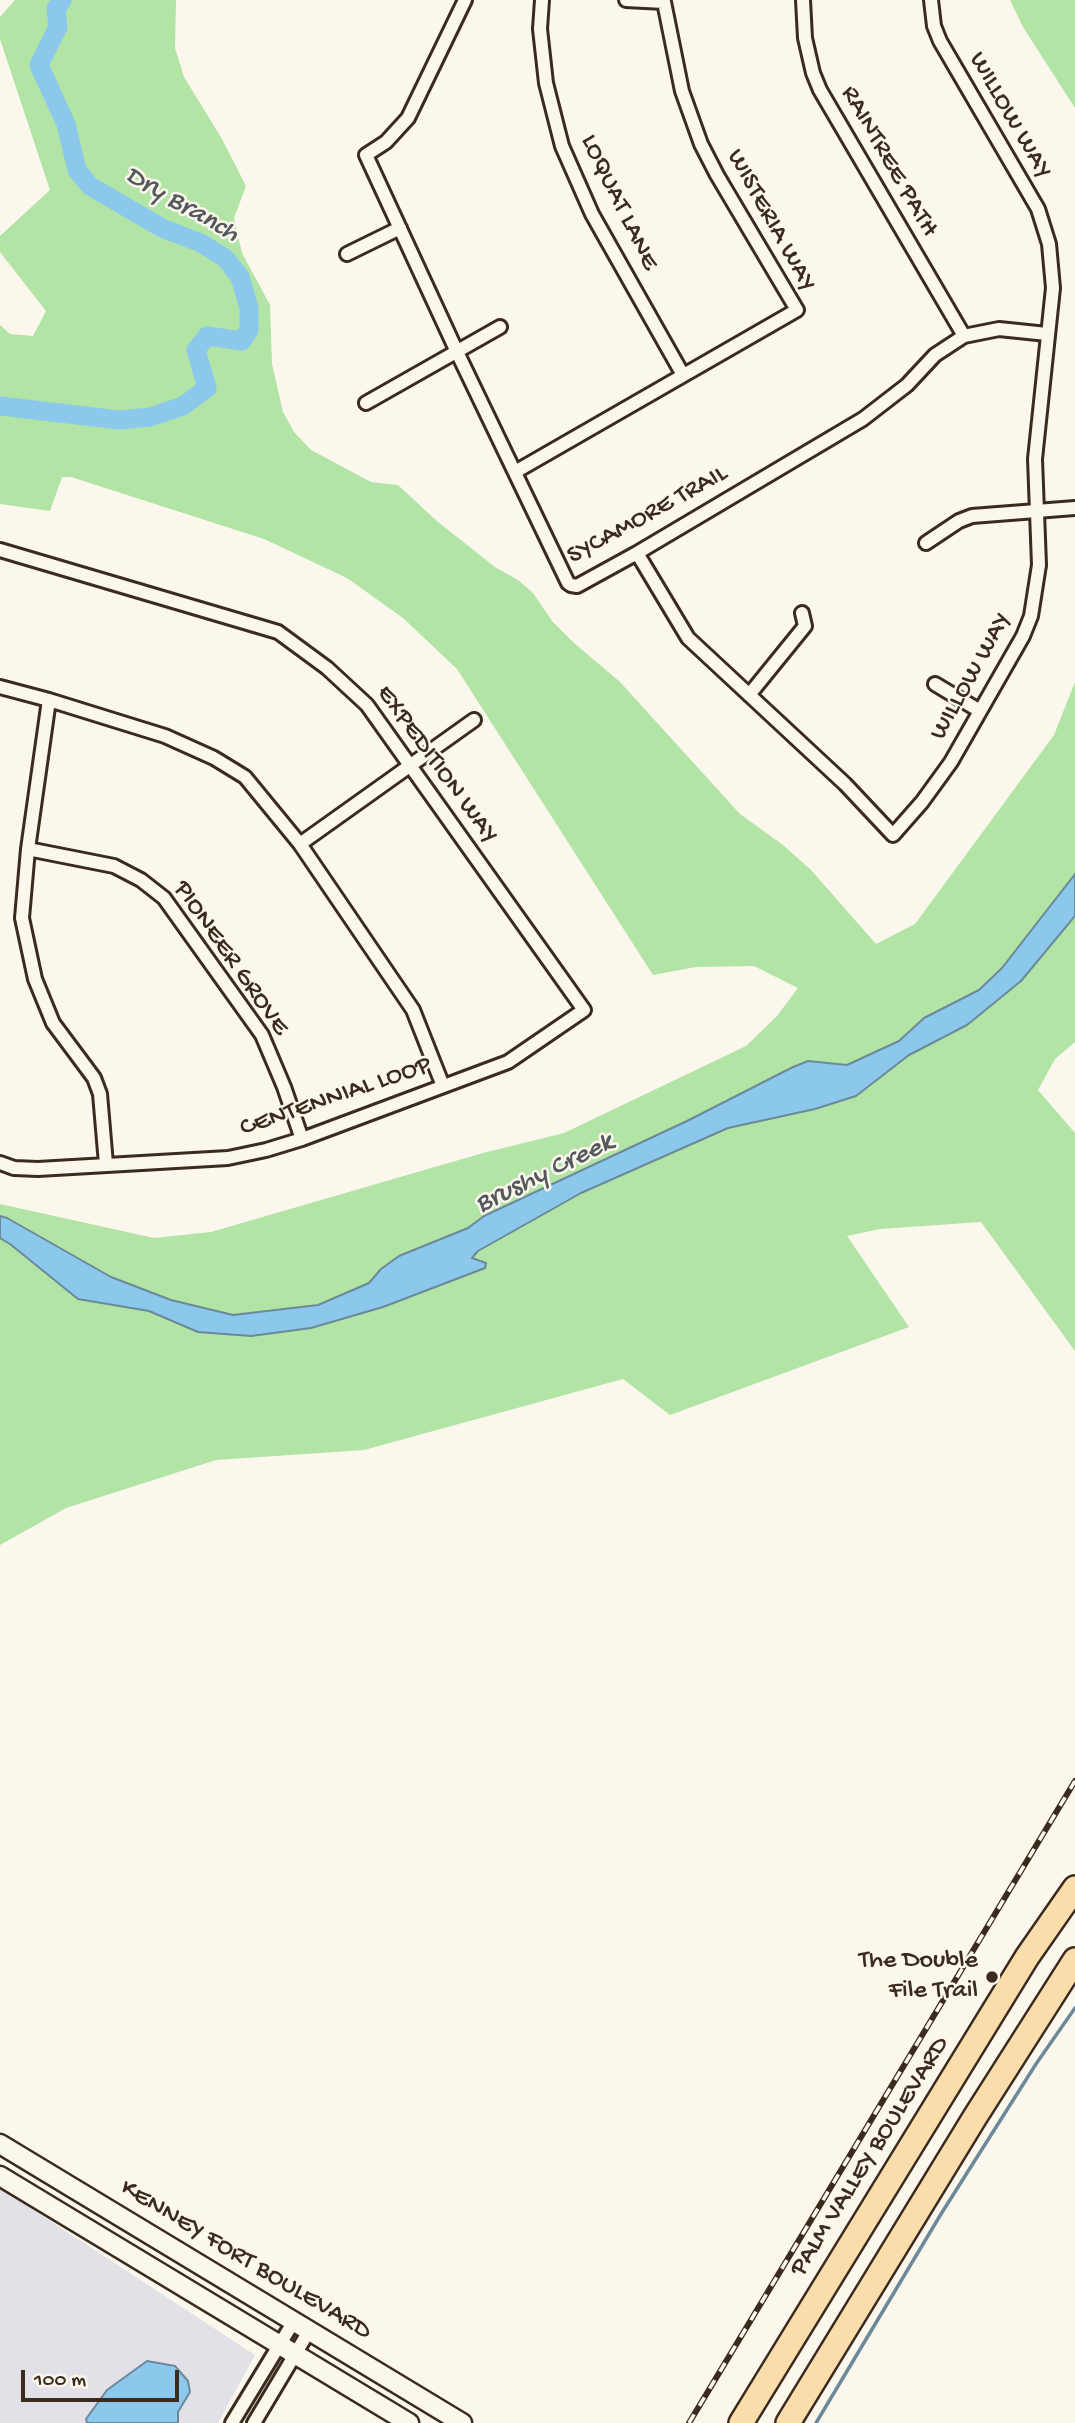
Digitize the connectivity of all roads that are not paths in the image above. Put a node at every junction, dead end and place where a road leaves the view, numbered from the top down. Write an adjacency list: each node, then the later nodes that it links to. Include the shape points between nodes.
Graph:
1 (465, 0): 6 (street, SYCAMORE TRAIL, via 408,118 366,156)
2 (542, 0): 12 (street, LOQUAT LANE, via 546,83 562,146 592,214)
3 (626, 0): 12 (street, WISTERIA WAY, via 664,2 682,91 701,144 797,310)
4 (803, 0): 10 (street, RAINTREE PATH, via 805,38 820,90)
5 (931, 0): 9 (street, WILLOW WAY, via 940,41 1044,226 1053,279)
6 (400, 228): 7 (street); 11 (street, SYCAMORE TRAIL)
7 (347, 254)
8 (500, 327): 11 (street)
9 (1047, 334): 10 (street, SYCAMORE TRAIL, via 999,329); 16 (street, WILLOW WAY, via 1035,459)
10 (964, 336): 19 (street, SYCAMORE TRAIL, via 935,355 863,419)
11 (457, 352): 13 (street); 14 (street, SYCAMORE TRAIL)
12 (682, 375): 14 (street, WISTERIA WAY)
13 (366, 403)
14 (515, 472): 19 (street, SYCAMORE TRAIL, via 571,585)
15 (1075, 508): 16 (street)
16 (1037, 511): 17 (street, via 972,516); 25 (street, WILLOW WAY, via 1039,565 1031,616)
17 (926, 543)
18 (0, 550): 27 (street, EXPEDITION WAY, via 278,632 368,705)
19 (637, 553): 23 (street, WILLOW WAY, via 688,638)
20 (802, 613): 23 (street, via 805,626)
21 (934, 684): 25 (street)
22 (0, 687): 24 (street)
23 (749, 695): 25 (street, WILLOW WAY, via 893,835 951,762)
24 (49, 700): 28 (street, via 164,736 214,758 245,778); 29 (street)
25 (981, 711)
26 (474, 720): 27 (street)
27 (411, 765): 28 (street); 30 (street, EXPEDITION WAY)
28 (300, 844): 31 (street, via 413,1010)
29 (28, 849): 32 (street, PIONEER GROVE, via 114,866 164,898 262,1035); 34 (street, via 22,918 35,979 54,1023 97,1086)
30 (584, 1010): 31 (street, CENTENNIAL LOOP, via 508,1062)
31 (443, 1086): 32 (street, CENTENNIAL LOOP)
32 (302, 1139): 34 (street, CENTENNIAL LOOP, via 228,1158)
33 (0, 1163): 34 (street, CENTENNIAL LOOP, via 38,1169)
34 (106, 1164)
35 (1075, 1888): 45 (highway, PALM VALLEY BOULEVARD, via 1027,1957)
36 (1075, 1960): 46 (highway)
37 (0, 2144): 39 (main road, KENNEY FORT BOULEVARD)
38 (0, 2176): 40 (main road, KENNEY FORT BOULEVARD)
39 (302, 2326): 40 (street); 44 (main road, KENNEY FORT BOULEVARD)
40 (287, 2350): 41 (street); 42 (street); 43 (main road, KENNEY FORT BOULEVARD)
41 (232, 2423)
42 (254, 2423)
43 (410, 2423)
44 (462, 2423)
45 (741, 2423)
46 (788, 2423)

